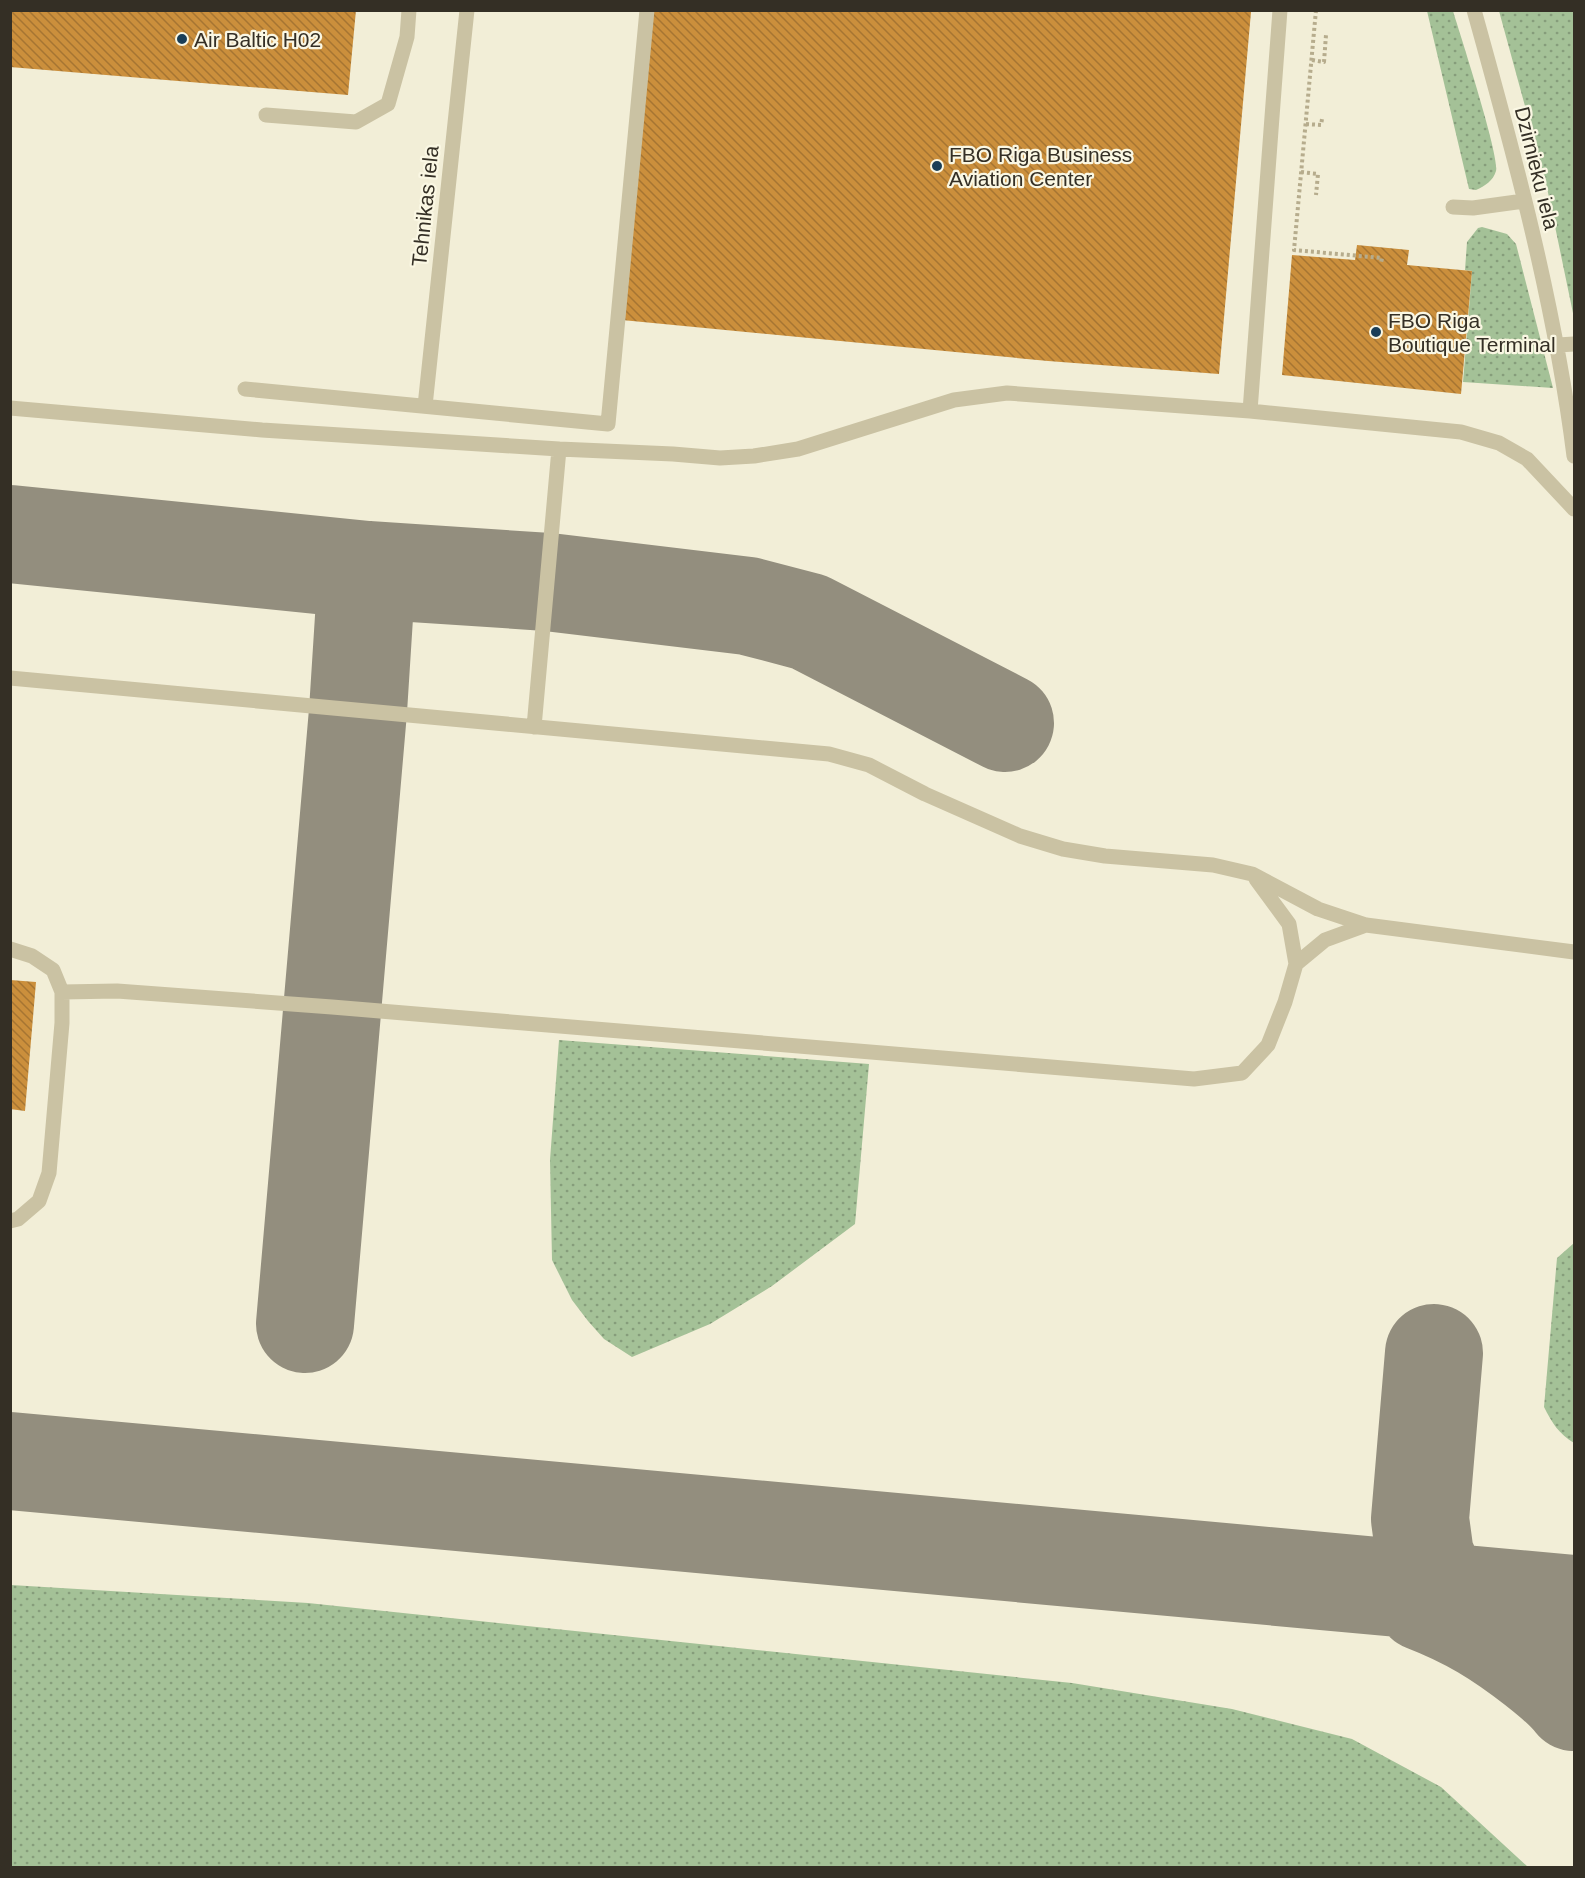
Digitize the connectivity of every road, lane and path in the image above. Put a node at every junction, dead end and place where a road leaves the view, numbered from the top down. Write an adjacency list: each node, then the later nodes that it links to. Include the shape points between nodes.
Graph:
1 (409, 10): 9 (lane, via 407,37 388,104 356,122)
2 (467, 10): 20 (lane, Tehnikas iela)
3 (647, 10): 20 (lane, via 608,424)
4 (1280, 10): 22 (lane)
5 (1317, 10): 8 (path)
6 (1474, 10): 14 (lane, Dzirnieku iela)
7 (1326, 35): 8 (path, via 1324,62)
8 (1312, 60): 11 (path)
9 (266, 115)
10 (1322, 119): 11 (path, via 1321,125)
11 (1306, 124): 12 (path)
12 (1301, 172): 13 (path, via 1318,174); 16 (path, via 1294,250 1382,258)
13 (1316, 195)
14 (1524, 201): 15 (lane); 18 (lane, Dzirnieku iela)
15 (1453, 207)
16 (1381, 263)
17 (1575, 344): 18 (lane)
18 (1558, 345): 24 (lane, Dzirnieku iela)
19 (245, 389): 20 (lane)
20 (425, 406)
21 (10, 408): 23 (lane, via 262,430)
22 (1250, 411): 23 (lane, via 1007,393 954,400 798,449 754,456 720,458); 25 (lane, via 1461,432 1499,443 1527,459)
23 (559, 449): 27 (lane)
24 (1575, 456)
25 (1575, 509)
26 (10, 678): 27 (lane)
27 (534, 727): 28 (lane, via 829,754 869,765 1020,836 1063,849 1213,865)
28 (1252, 874): 29 (lane, via 1318,909); 32 (lane, via 1289,924)
29 (1366, 925): 31 (lane); 32 (lane, via 1325,940)
30 (10, 949): 33 (lane, via 32,956 53,970)
31 (1575, 952)
32 (1296, 964): 33 (lane, via 1268,1045 1242,1073 1194,1079 332,1006 117,991)
33 (62, 992): 34 (lane, via 49,1173 39,1201)
34 (10, 1221)

